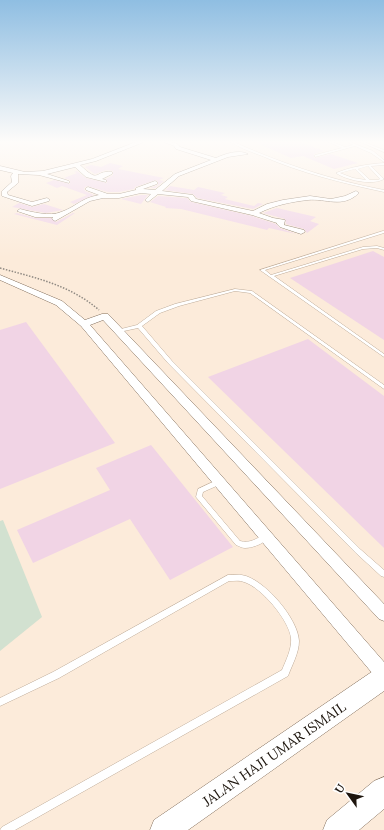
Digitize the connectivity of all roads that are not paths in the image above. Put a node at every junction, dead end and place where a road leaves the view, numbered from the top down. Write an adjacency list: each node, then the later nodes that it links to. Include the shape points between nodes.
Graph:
1 (15, 181): 15 (street, via 4,192 5,196 32,204)
2 (62, 181): 7 (street)
3 (173, 181): 12 (street)
4 (337, 181): 11 (lane)
5 (369, 181): 6 (lane)
6 (378, 181)
7 (67, 182)
8 (154, 183): 10 (street)
9 (88, 189): 14 (street)
10 (138, 190): 12 (street); 14 (street, via 119,196)
11 (384, 191)
12 (158, 192): 16 (street); 18 (street, via 187,195 193,200)
13 (356, 193): 18 (street, via 347,198 331,201 310,198 282,202)
14 (105, 195): 17 (street, via 88,199 59,217)
15 (48, 200)
16 (148, 200)
17 (20, 211)
18 (254, 213): 19 (street, via 268,219 283,221 280,224 282,226)
19 (301, 232)
20 (384, 232): 22 (lane, via 263,269)
21 (384, 249): 22 (lane, via 363,248)
22 (271, 276): 27 (lane)
23 (0, 277): 24 (street, via 59,302)
24 (84, 324): 26 (street, via 105,316); 29 (street)
25 (139, 326): 26 (lane); 28 (lane, via 158,312 177,305 243,290 251,292); 31 (lane, via 170,362)
26 (119, 331): 32 (street)
27 (384, 356)
28 (384, 386)
29 (219, 482): 30 (street); 30 (lane, via 200,491 199,496 238,543 243,546 249,545)
30 (266, 537): 33 (street)
31 (384, 574)
32 (384, 614)
33 (384, 676): 37 (main road, JALAN HAJI UMAR ISMAIL)
34 (0, 702): 36 (lane, via 56,675 228,578 245,578 258,585 276,603 295,635 292,656 285,673)
35 (384, 792): 38 (main road)
36 (5, 830)
37 (164, 830)
38 (337, 830)

